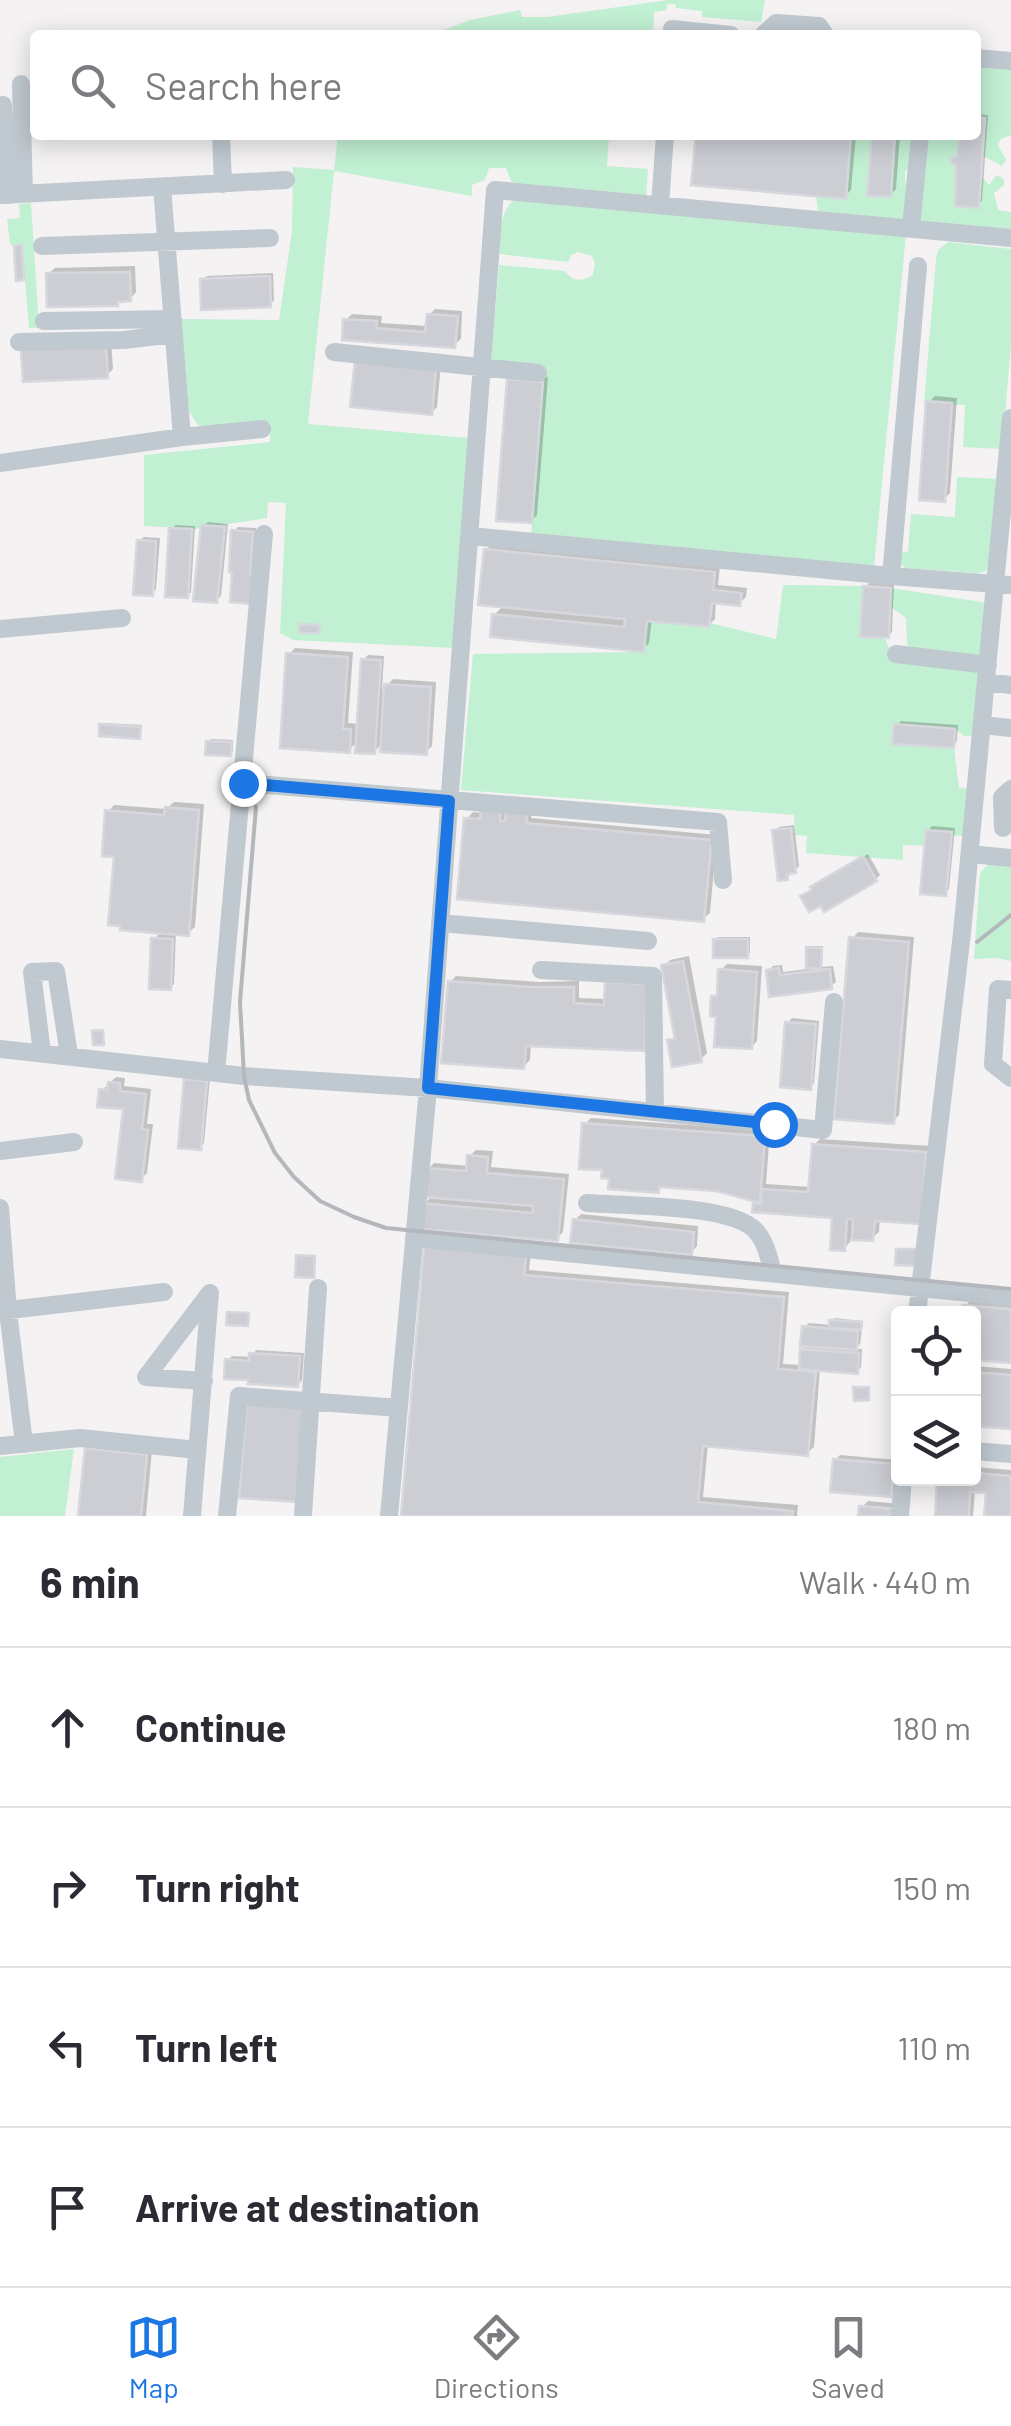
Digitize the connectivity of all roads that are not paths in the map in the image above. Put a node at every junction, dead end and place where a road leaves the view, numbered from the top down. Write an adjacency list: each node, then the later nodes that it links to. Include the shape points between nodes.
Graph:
1 (768, 30): 2 (street, via 776,23)
2 (822, 30)
3 (981, 58): 4 (street)
4 (1011, 61)
5 (21, 84): 13 (street)
6 (3, 105): 13 (street)
7 (221, 140): 11 (street)
8 (665, 140): 14 (street)
9 (920, 140): 15 (street)
10 (286, 180): 11 (street)
11 (223, 184): 12 (street)
12 (162, 187): 13 (street); 18 (street)
13 (11, 195)
14 (660, 206): 15 (street); 25 (street, via 495,190)
15 (912, 228): 17 (street)
16 (270, 238): 18 (street)
17 (1011, 238)
18 (166, 242): 19 (street); 22 (street)
19 (42, 246)
20 (918, 266): 33 (street)
21 (44, 321): 22 (street)
22 (173, 327): 23 (street, via 124,340); 29 (street)
23 (19, 342)
24 (334, 352): 25 (street)
25 (482, 368): 26 (street); 32 (street)
26 (538, 373)
27 (1011, 418): 34 (street)
28 (262, 430): 29 (street)
29 (182, 437): 30 (street)
30 (0, 463)
31 (264, 534): 42 (street)
32 (470, 536): 33 (street); 44 (street)
33 (891, 576): 34 (street)
34 (1003, 585): 38 (street)
35 (122, 618): 36 (street)
36 (0, 628)
37 (896, 654): 38 (street)
38 (987, 674): 39 (street); 40 (street)
39 (1011, 685)
40 (982, 725): 41 (street); 46 (street)
41 (1011, 728)
42 (243, 783): 44 (street); 57 (street)
43 (1011, 789): 45 (street, via 1002,797)
44 (449, 801): 48 (street, via 718,822); 49 (street)
45 (1004, 828)
46 (970, 854): 47 (street); 68 (street)
47 (1011, 858)
48 (723, 880)
49 (440, 923): 50 (street); 59 (street)
50 (648, 941)
51 (541, 970): 60 (street, via 653,976)
52 (1011, 990): 58 (street, via 998,990 993,1064)
53 (834, 1002): 60 (street, via 824,1130)
54 (0, 1048): 55 (street)
55 (42, 1053): 56 (street); 56 (street, via 32,972 56,971)
56 (70, 1056): 57 (street)
57 (216, 1073): 59 (street)
58 (1011, 1078)
59 (428, 1088): 60 (street); 65 (street)
60 (655, 1112)
61 (74, 1142): 62 (street)
62 (0, 1150)
63 (587, 1204): 66 (street, via 736,1218 764,1243)
64 (0, 1208): 72 (street)
65 (414, 1238): 66 (street); 75 (street)
66 (773, 1273): 68 (street)
67 (318, 1288): 74 (street)
68 (920, 1289): 70 (street); 71 (street)
69 (164, 1292): 72 (street)
70 (1011, 1297)
71 (919, 1306)
72 (4, 1311): 76 (street)
73 (204, 1381): 73 (street, via 146,1377 210,1293 206,1346); 78 (street)
74 (311, 1402): 75 (street); 83 (street, via 239,1396); 84 (street)
75 (399, 1408): 85 (street)
76 (24, 1444): 77 (street); 78 (street, via 80,1438)
77 (0, 1446)
78 (197, 1450): 82 (street)
79 (981, 1451): 80 (street)
80 (1011, 1454)
81 (902, 1486): 86 (street)
82 (192, 1516)
83 (227, 1516)
84 (303, 1516)
85 (389, 1516)
86 (900, 1516)

